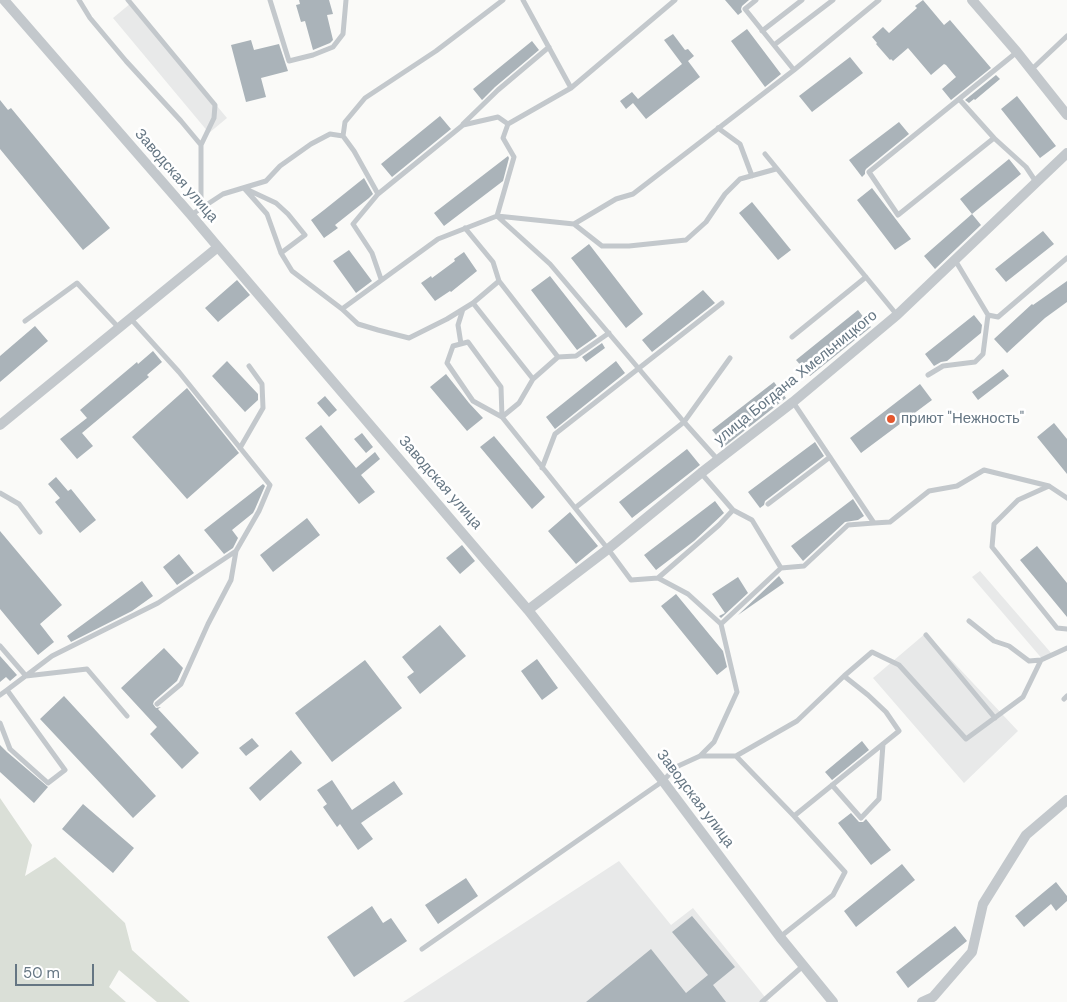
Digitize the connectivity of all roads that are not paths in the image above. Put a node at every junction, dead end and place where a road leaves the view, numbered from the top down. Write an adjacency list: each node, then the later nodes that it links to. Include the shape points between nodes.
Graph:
1 (4, 0): 40 (street, Заводская улица)
2 (79, 0): 31 (lane, via 120,54)
3 (128, 0): 31 (lane, via 216,105 214,118)
4 (270, 0): 5 (lane, via 289,61 333,47 343,34)
5 (346, 0)
6 (503, 0): 29 (lane, via 436,51 365,98 344,122)
7 (523, 0): 19 (lane)
8 (675, 0): 23 (lane)
9 (756, 0): 16 (lane, via 744,9)
10 (791, 0): 15 (lane)
11 (802, 0): 15 (lane)
12 (832, 0): 18 (lane)
13 (879, 0): 21 (lane)
14 (972, 0): 20 (street)
15 (797, 4): 16 (lane)
16 (762, 30): 18 (lane)
17 (1067, 36): 22 (lane)
18 (774, 45): 21 (lane)
19 (549, 47): 23 (lane); 27 (lane)
20 (1017, 52): 22 (street); 24 (lane)
21 (794, 70): 28 (lane)
22 (1031, 70): 25 (street)
23 (570, 88): 26 (lane)
24 (959, 99): 30 (lane); 30 (lane, via 869,172 898,214)
25 (1067, 115)
26 (508, 124): 27 (lane, via 498,117); 41 (lane, via 504,138 514,157)
27 (463, 125): 38 (lane)
28 (718, 128): 35 (lane, via 740,144); 42 (lane, via 634,194 616,199)
29 (343, 136): 37 (lane, via 330,134 280,166 266,181); 38 (lane)
30 (994, 138): 36 (lane, via 1026,167)
31 (201, 145): 39 (lane)
32 (1067, 153): 36 (street, улица Богдана Хмельницкого)
33 (765, 154): 34 (lane)
34 (776, 169): 35 (lane); 48 (lane)
35 (752, 176): 42 (lane, via 740,179 706,222 686,240 602,246)
36 (1036, 182): 47 (street, улица Богдана Хмельницкого)
37 (244, 188): 39 (lane, via 223,194); 45 (lane, via 267,214); 45 (lane, via 276,203 305,235)
38 (378, 194): 49 (lane, via 353,224 372,253)
39 (201, 209): 40 (lane)
40 (191, 215): 44 (street, Заводская улица)
41 (497, 216): 42 (lane); 43 (lane); 60 (lane, via 550,264)
42 (574, 224)
43 (465, 228): 49 (lane, via 438,239); 50 (lane, via 493,262)
44 (218, 248): 57 (street); 90 (street, Заводская улица)
45 (281, 253): 53 (lane, via 292,271)
46 (1067, 258): 55 (lane, via 998,317)
47 (955, 260): 55 (lane); 56 (street, улица Богдана Хмельницкого)
48 (866, 277): 56 (lane); 61 (lane)
49 (381, 279): 53 (lane)
50 (499, 281): 51 (lane); 63 (lane)
51 (473, 303): 54 (lane); 68 (lane)
52 (722, 303): 66 (lane)
53 (342, 309): 54 (lane, via 358,324 410,338)
54 (463, 309): 62 (lane, via 458,325)
55 (988, 314): 67 (lane, via 983,354 975,362 943,366)
56 (897, 315): 69 (street, улица Богдана Хмельницкого)
57 (131, 319): 59 (street); 73 (lane)
58 (25, 321): 59 (lane, via 76,284)
59 (119, 328): 72 (street)
60 (609, 333): 63 (lane, via 576,356); 66 (lane)
61 (792, 337)
62 (461, 344): 70 (lane, via 468,342 500,387); 70 (lane, via 452,346 447,363 473,401)
63 (558, 357): 68 (lane)
64 (730, 358): 71 (lane)
65 (249, 366): 73 (lane, via 262,384 263,408)
66 (639, 369): 71 (lane); 76 (lane, via 555,434)
67 (928, 375)
68 (533, 379): 70 (lane, via 519,403)
69 (793, 402): 74 (lane); 75 (street, улица Богдана Хмельницкого)
70 (502, 417): 76 (lane)
71 (684, 422): 75 (lane); 82 (lane)
72 (0, 425)
73 (240, 448): 87 (lane, via 270,485)
74 (830, 457): 81 (lane); 84 (lane)
75 (718, 460): 77 (street, улица Богдана Хмельницкого)
76 (542, 468): 82 (lane)
77 (702, 473): 83 (lane); 86 (street, улица Богдана Хмельницкого)
78 (1049, 486): 80 (lane); 84 (lane, via 984,470 957,486 929,491 890,522); 93 (lane, via 1018,500 994,524 992,547 1057,628)
79 (0, 493): 85 (lane, via 19,504)
80 (1067, 498)
81 (768, 504)
82 (575, 508): 86 (lane)
83 (733, 510): 88 (lane, via 752,520); 89 (lane)
84 (874, 522): 88 (lane, via 848,525 804,566)
85 (40, 532)
86 (608, 549): 89 (lane, via 631,580); 90 (street, улица Богдана Хмельницкого)
87 (236, 551): 98 (lane, via 158,603 52,656); 102 (lane, via 231,580 181,684)
88 (781, 568): 92 (lane)
89 (658, 578): 92 (lane, via 688,594)
90 (528, 610): 109 (street, Заводская улица)
91 (969, 621): 97 (lane, via 994,641 1009,646 1029,661)
92 (720, 624): 107 (lane, via 736,692 714,742)
93 (1067, 629)
94 (926, 635): 104 (lane)
95 (0, 646): 98 (lane)
96 (1067, 648): 97 (lane)
97 (1041, 660): 104 (lane, via 1023,696)
98 (26, 676): 100 (lane); 103 (lane, via 87,669)
99 (844, 676): 104 (lane, via 872,652 900,665 966,739); 106 (lane, via 886,712 899,731); 108 (lane, via 797,721)
100 (7, 690): 101 (lane); 105 (lane, via 65,770 48,783 10,749)
101 (0, 695)
102 (157, 704)
103 (127, 716)
104 (994, 718)
105 (0, 723)
106 (883, 744): 110 (lane); 110 (lane, via 879,799 861,818)
107 (700, 756): 108 (lane); 109 (lane, via 676,766)
108 (736, 756): 112 (lane)
109 (663, 781): 113 (street, Заводская улица); 114 (lane)
110 (832, 785): 112 (lane)
111 (1067, 800): 118 (street, via 1026,835 983,904 972,952 933,997)
112 (794, 816): 113 (lane, via 845,872 834,895)
113 (780, 937): 115 (street, Заводская улица)
114 (422, 949)
115 (804, 966): 116 (lane); 117 (street, Заводская улица)
116 (762, 1002)
117 (833, 1002)
118 (922, 1002)

